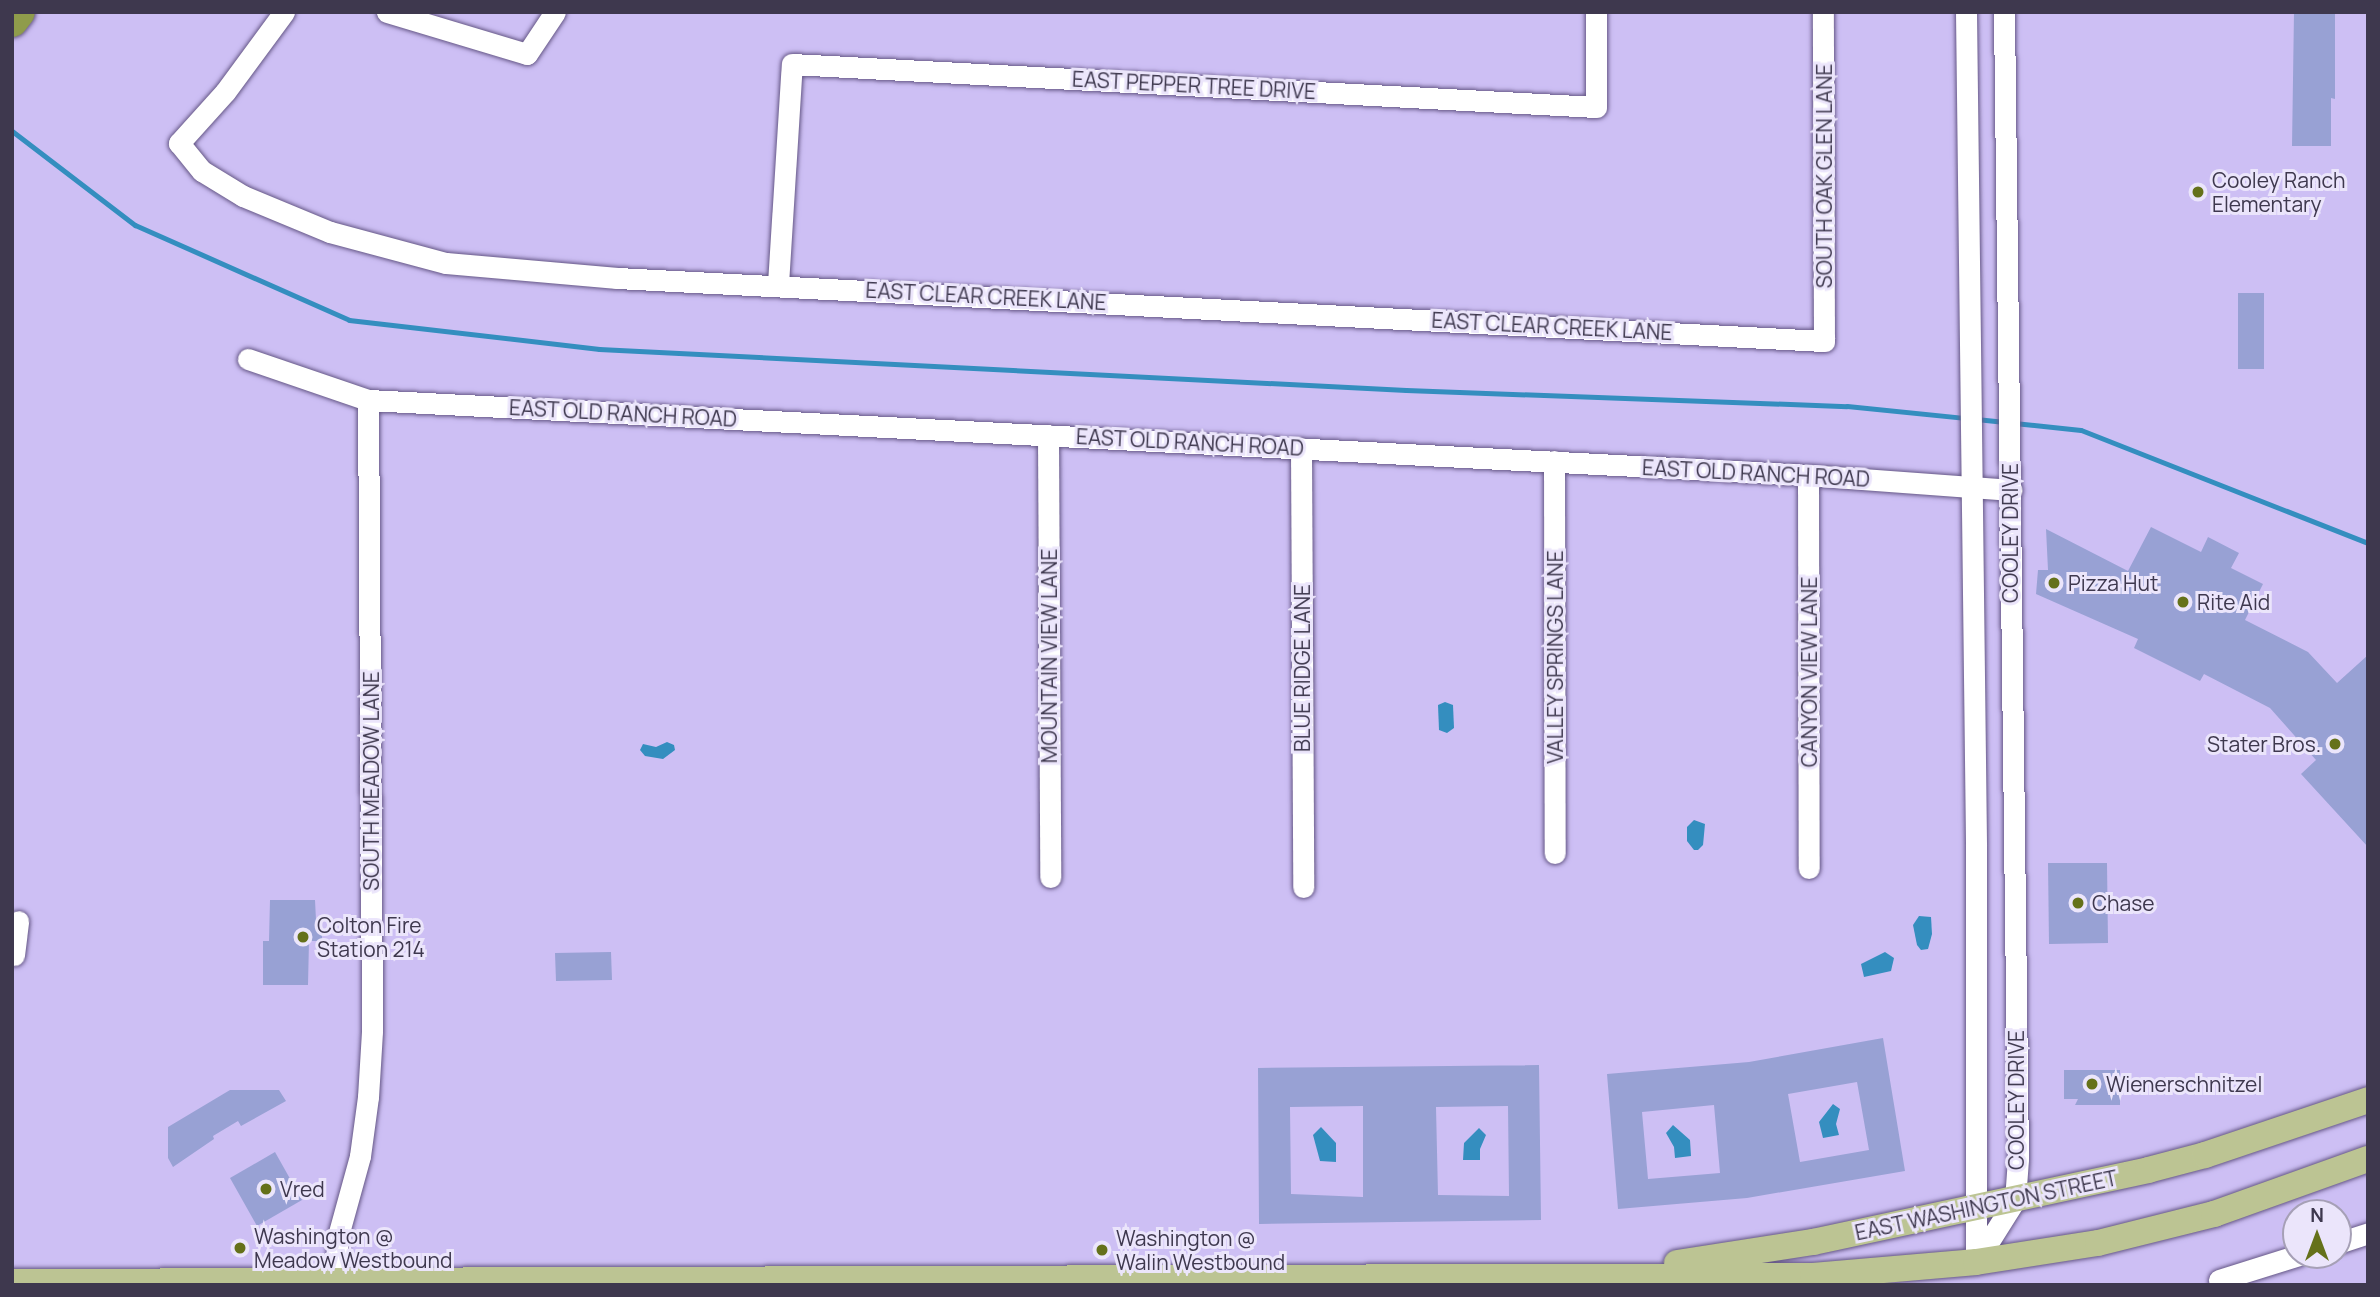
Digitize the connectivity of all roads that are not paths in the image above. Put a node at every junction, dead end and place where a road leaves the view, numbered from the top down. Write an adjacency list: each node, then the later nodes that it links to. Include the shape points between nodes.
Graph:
1 (19, 12): 9 (highway)
2 (284, 12): 10 (street, EAST CLEAR CREEK LANE, via 226,92 179,143 202,171 268,207 330,232 446,263 617,278)
3 (387, 12): 4 (street, via 527,54)
4 (555, 12)
5 (1596, 12): 10 (street, EAST PEPPER TREE DRIVE, via 1596,107 792,64)
6 (1823, 12): 13 (street, SOUTH OAK GLEN LANE)
7 (1966, 12): 11 (street, COOLEY DRIVE)
8 (2004, 12): 12 (street, COOLEY DRIVE)
9 (12, 21)
10 (778, 284): 13 (street, EAST CLEAR CREEK LANE)
11 (1972, 310): 12 (street); 20 (street, COOLEY DRIVE)
12 (2007, 310): 21 (street, COOLEY DRIVE)
13 (1824, 341)
14 (248, 359): 15 (street, EAST OLD RANCH ROAD)
15 (368, 400): 16 (street, EAST OLD RANCH ROAD); 44 (street, SOUTH MEADOW LANE, via 372,1031 360,1156 338,1236)
16 (1048, 435): 17 (street, EAST OLD RANCH ROAD); 28 (street, MOUNTAIN VIEW LANE)
17 (1301, 448): 18 (street, EAST OLD RANCH ROAD); 29 (street, BLUE RIDGE LANE)
18 (1554, 461): 19 (street, EAST OLD RANCH ROAD); 26 (street, VALLEY SPRINGS LANE)
19 (1808, 475): 20 (street, EAST OLD RANCH ROAD); 27 (street, CANYON VIEW LANE)
20 (1973, 487): 21 (street, EAST OLD RANCH ROAD); 23 (street, COOLEY DRIVE)
21 (2011, 490): 22 (street, COOLEY DRIVE)
22 (2010, 649): 23 (street); 25 (street, COOLEY DRIVE)
23 (1974, 650): 24 (street, COOLEY DRIVE)
24 (1976, 845): 25 (street); 35 (street, COOLEY DRIVE)
25 (2014, 845): 34 (street, COOLEY DRIVE)
26 (1555, 853)
27 (1809, 868)
28 (1050, 877)
29 (1303, 887)
30 (18, 922): 31 (street)
31 (14, 955)
32 (2368, 1100): 34 (main road, EAST WASHINGTON STREET, via 2205,1155)
33 (2368, 1159): 37 (main road, EAST WASHINGTON STREET, via 2214,1214 2098,1243)
34 (2015, 1200): 35 (main road, EAST WASHINGTON STREET); 37 (street, COOLEY DRIVE)
35 (1976, 1209): 37 (street, COOLEY DRIVE); 38 (main road, EAST WASHINGTON STREET, via 1813,1242)
36 (2282, 1260): 40 (street)
37 (1976, 1262): 39 (main road, EAST WASHINGTON STREET, via 1813,1276); 46 (main road)
38 (1595, 1276): 39 (main road, EAST WASHINGTON STREET); 41 (main road, EAST WASHINGTON STREET)
39 (1705, 1276): 45 (main road)
40 (2219, 1280)
41 (1167, 1281): 43 (main road, EAST WASHINGTON STREET)
42 (12, 1282): 44 (main road, EAST WASHINGTON STREET)
43 (742, 1282): 44 (main road, EAST WASHINGTON STREET)
44 (335, 1283)
45 (1734, 1285)
46 (1955, 1285)

